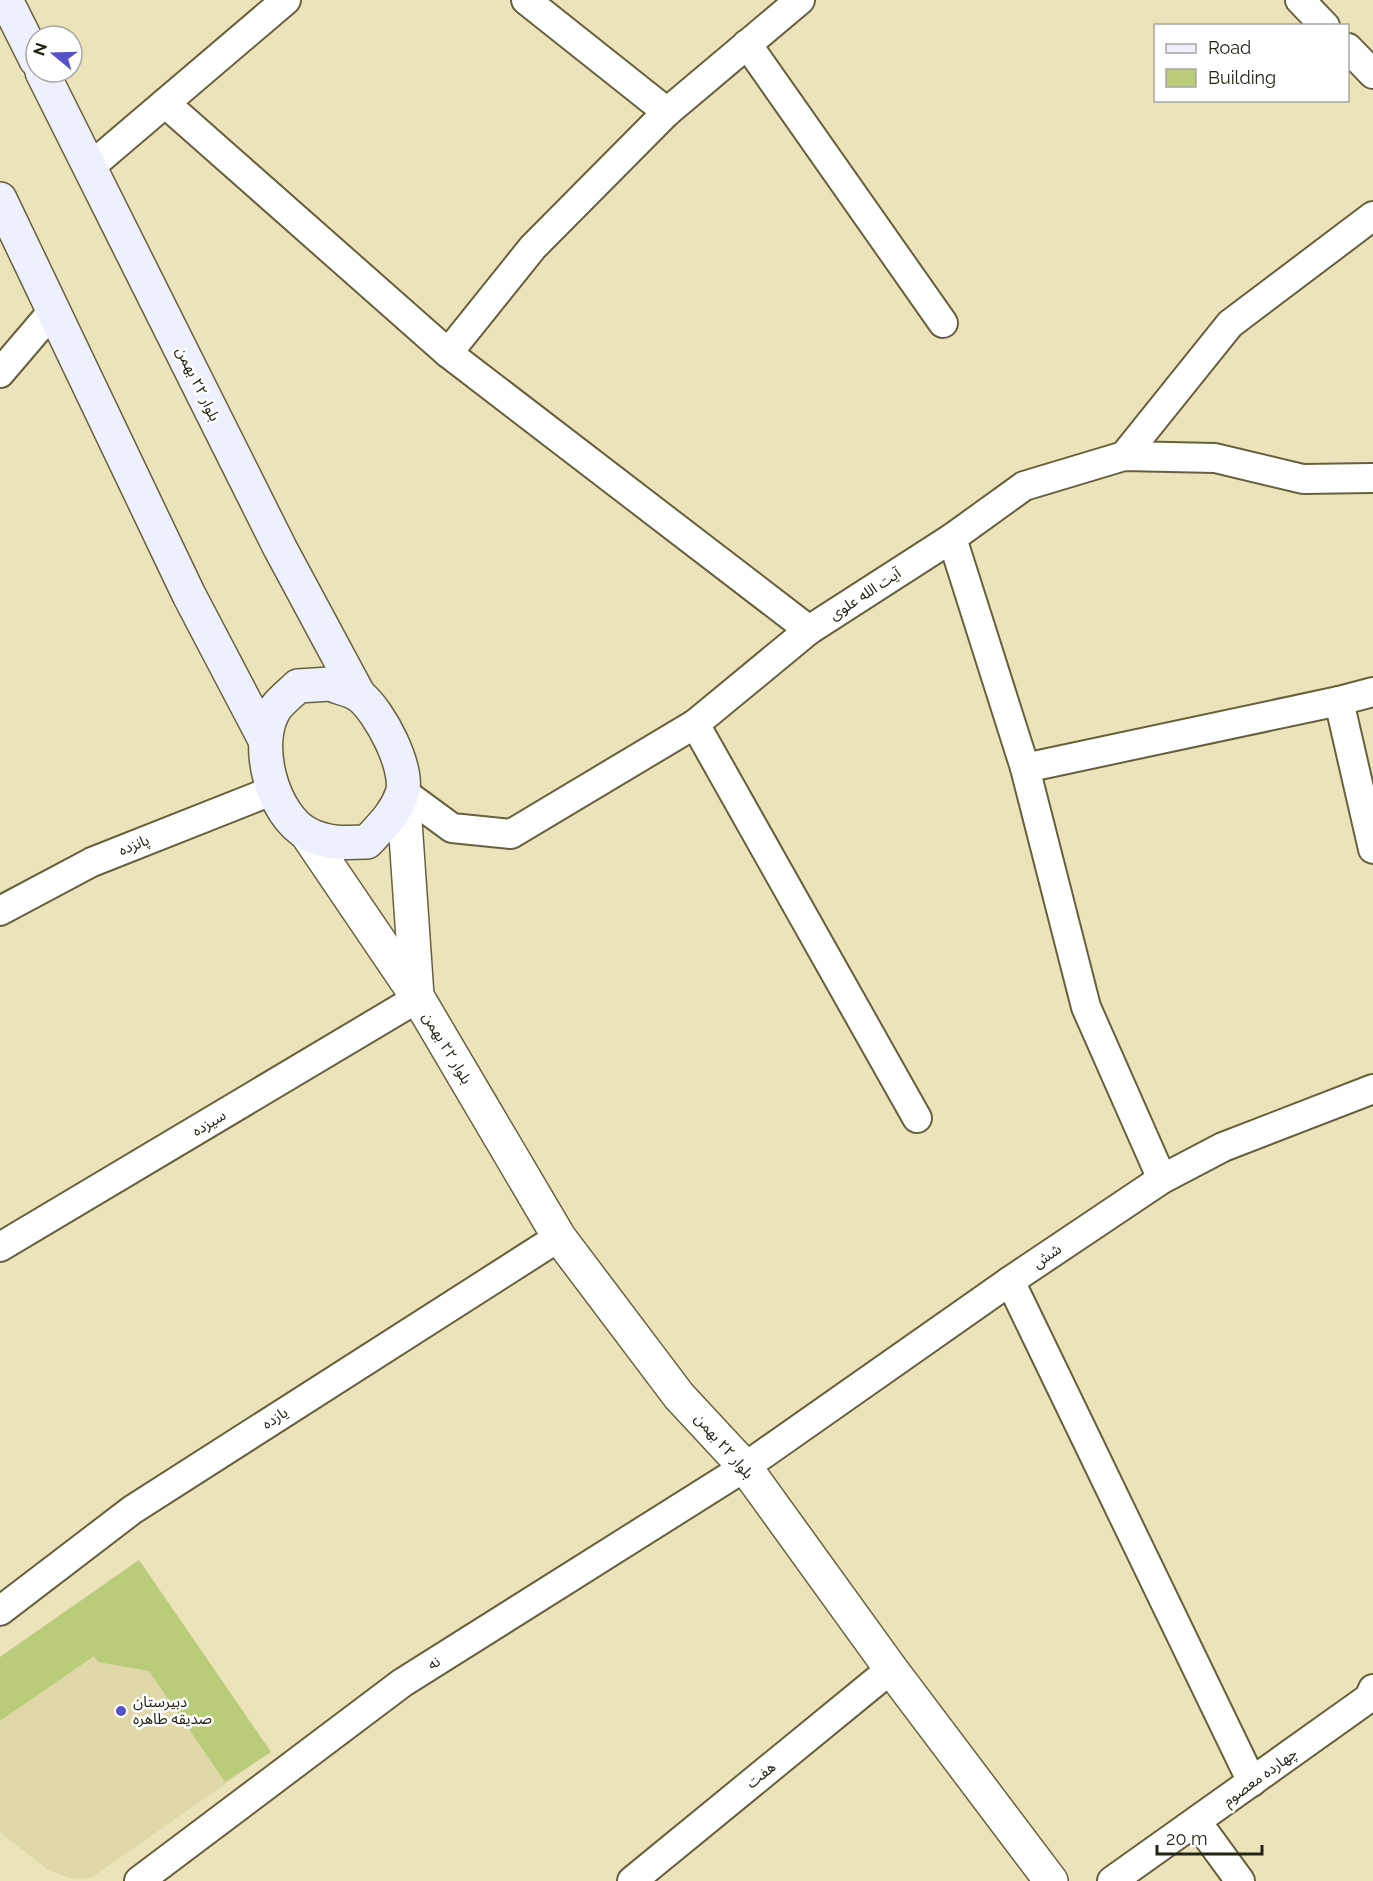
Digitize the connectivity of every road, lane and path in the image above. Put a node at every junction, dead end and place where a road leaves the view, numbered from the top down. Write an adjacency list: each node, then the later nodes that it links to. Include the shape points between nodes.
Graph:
1 (6, 0): 7 (main road)
2 (286, 0): 12 (street)
3 (526, 0): 13 (street)
4 (800, 0): 8 (street)
5 (1300, 0): 6 (street)
6 (1323, 24)
7 (24, 36)
8 (747, 44): 13 (street); 18 (street)
9 (1349, 50): 10 (street)
10 (1373, 74)
11 (48, 84): 14 (main road, بلوار ۲۲ بهمن)
12 (165, 103): 14 (street); 19 (street)
13 (667, 112): 19 (street, via 533,247)
14 (90, 167): 26 (main road, بلوار ۲۲ بهمن, via 280,548)
15 (0, 199): 17 (main road)
16 (1373, 216): 21 (street, via 1230,324)
17 (52, 312): 20 (street); 29 (main road, via 189,595)
18 (944, 323)
19 (448, 353): 24 (street)
20 (0, 373)
21 (1124, 456): 22 (street, آیت الله علوی, via 1215,458 1303,479); 23 (street, آیت الله علوی, via 1024,486)
22 (1373, 478)
23 (951, 538): 24 (street, آیت الله علوی); 30 (street)
24 (809, 630): 28 (street, آیت الله علوی)
25 (1373, 692): 27 (street)
26 (359, 695): 29 (main road, via 330,684 298,686 275,710); 32 (main road, via 390,737)
27 (1339, 701): 30 (street); 34 (street)
28 (695, 724): 32 (street, آیت الله علوی, via 512,834 452,828); 38 (street)
29 (264, 738): 31 (main road, via 266,766)
30 (1025, 768): 39 (street, via 1086,1007)
31 (274, 790): 33 (main road, via 287,813); 35 (street, پانزده, via 92,862)
32 (403, 792): 33 (main road, via 390,819 367,842 334,844); 36 (street, بلوار ۲۲ بهمن)
33 (306, 833): 36 (street, بلوار ۲۲ بهمن)
34 (1373, 849)
35 (0, 911)
36 (418, 998): 40 (street, بلوار ۲۲ بهمن); 41 (street, سیزده)
37 (1373, 1089): 39 (street, شش, via 1223,1147)
38 (917, 1118)
39 (1162, 1179): 42 (street, شش)
40 (559, 1237): 43 (street, بلوار ۲۲ بهمن, via 679,1396); 44 (street, یازده, via 132,1510)
41 (0, 1247)
42 (1010, 1281): 43 (street, شش); 47 (street)
43 (745, 1467): 45 (street, بلوار ۲۲ بهمن); 49 (street, نه, via 402,1683)
44 (0, 1611)
45 (891, 1669): 50 (street, هفت); 51 (street, بلوار ۲۲ بهمن)
46 (1372, 1695): 47 (street, چهارده معصوم)
47 (1252, 1782): 48 (street, چهارده معصوم)
48 (1197, 1822): 52 (street, چهارده معصوم); 53 (street)
49 (139, 1881)
50 (632, 1881)
51 (1051, 1881)
52 (1112, 1881)
53 (1240, 1881)

